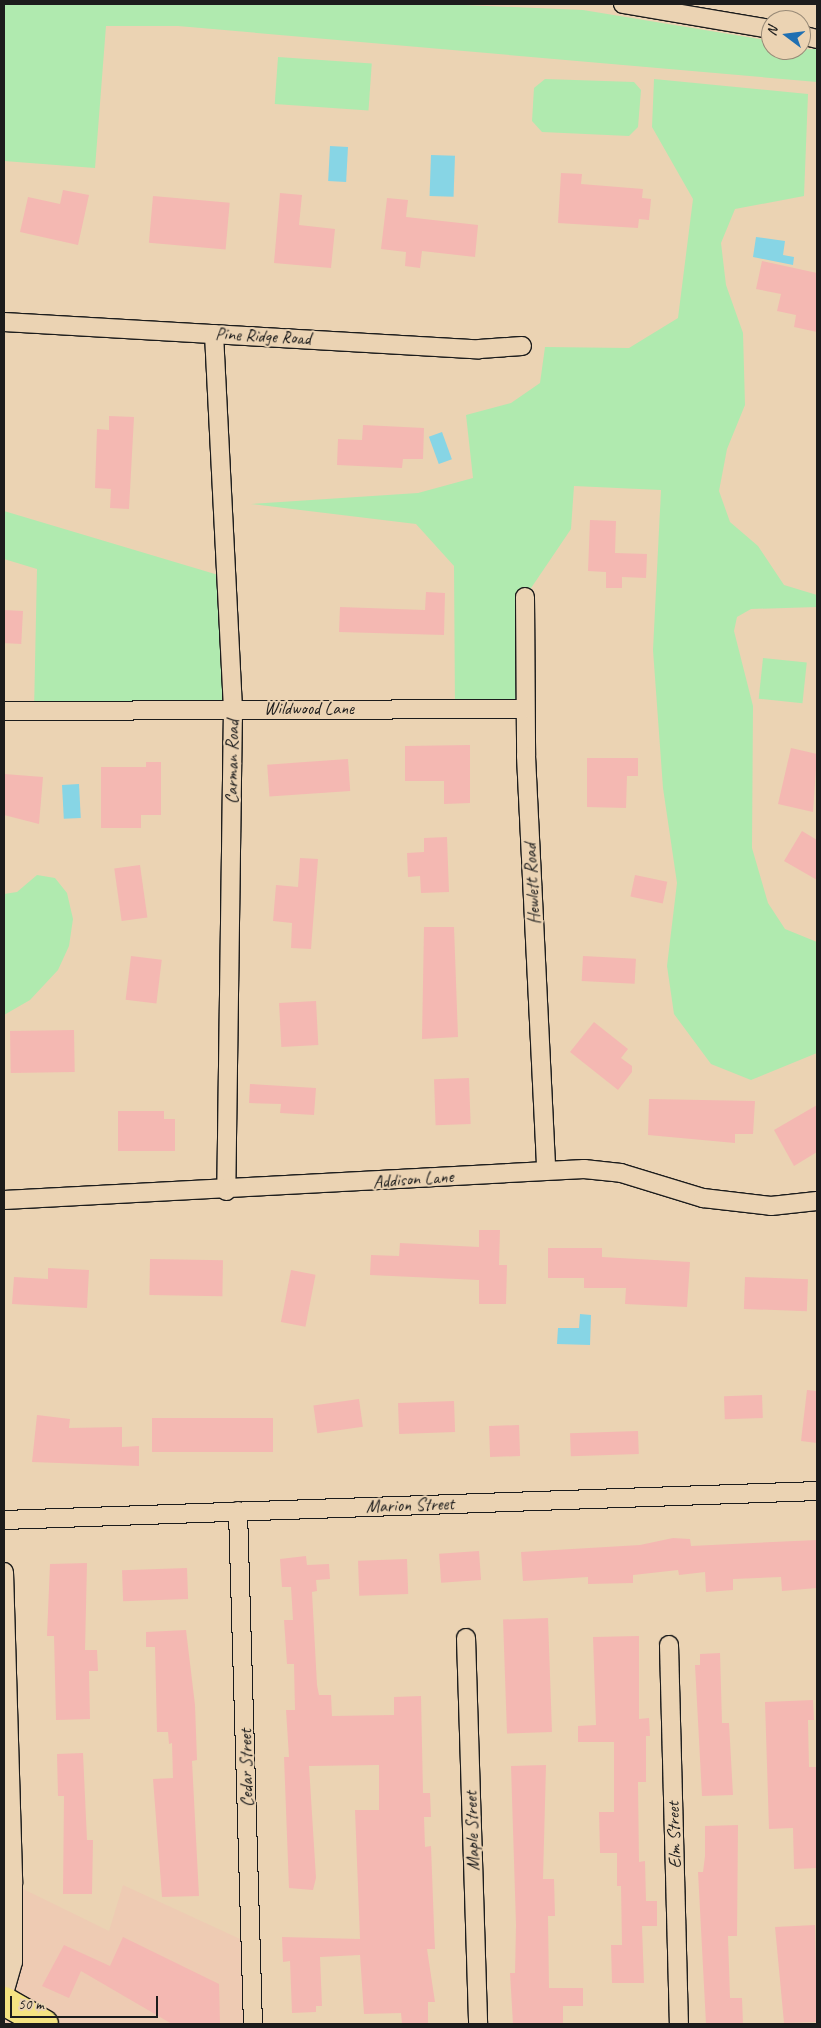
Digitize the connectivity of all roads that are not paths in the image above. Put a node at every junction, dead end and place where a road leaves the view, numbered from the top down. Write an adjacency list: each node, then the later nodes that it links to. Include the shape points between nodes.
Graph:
1 (623, 4): 2 (street)
2 (761, 27)
3 (4, 322): 4 (street, Pine Ridge Road)
4 (214, 334): 5 (street, Pine Ridge Road, via 479,349); 7 (street, Carman Road)
5 (522, 346)
6 (525, 597): 8 (street, Hewlett Road)
7 (233, 708): 8 (street, Wildwood Lane); 9 (street, Wildwood Lane); 11 (street, Carman Road)
8 (525, 709): 10 (street, Hewlett Road)
9 (4, 711)
10 (546, 1171): 11 (street, Addison Lane); 13 (street, Addison Lane, via 621,1173 703,1198 771,1206)
11 (226, 1192): 12 (street, Addison Lane)
12 (4, 1200)
13 (817, 1201)
14 (817, 1491): 15 (street, Marion Street)
15 (238, 1511): 16 (street, Marion Street); 23 (street, Cedar Street)
16 (4, 1520)
17 (4, 1572): 20 (street, via 13,1913 12,1970)
18 (466, 1638): 24 (street, Maple Street)
19 (669, 1645): 25 (street, Elm Street)
20 (4, 1993)
21 (4, 2001): 22 (main road)
22 (44, 2024)
23 (253, 2024)
24 (478, 2024)
25 (679, 2024)

